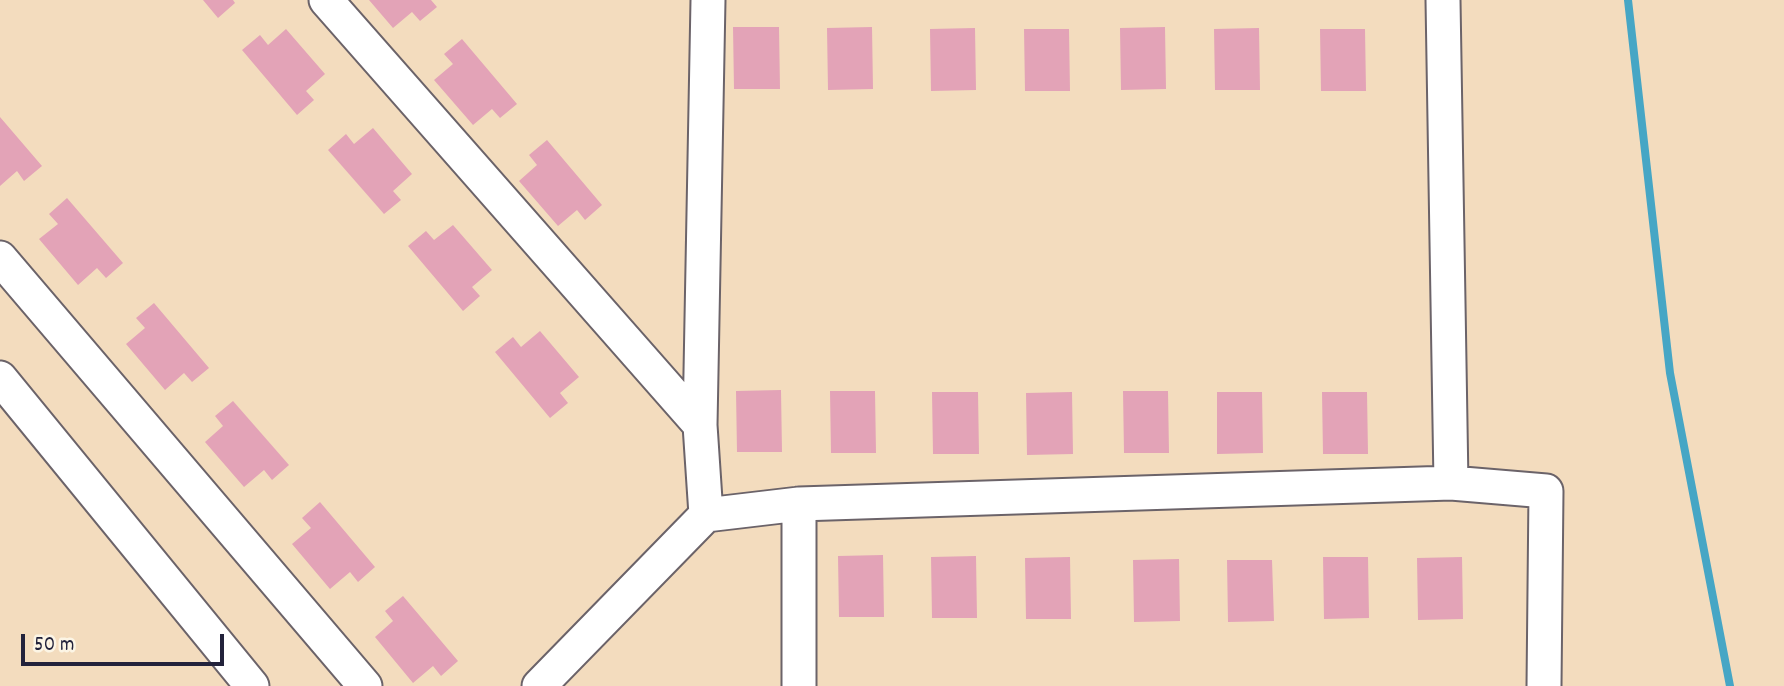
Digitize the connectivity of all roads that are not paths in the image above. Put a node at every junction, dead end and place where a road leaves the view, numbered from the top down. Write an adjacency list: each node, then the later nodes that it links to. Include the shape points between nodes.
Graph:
1 (326, 0): 6 (street)
2 (708, 0): 6 (street)
3 (1443, 0): 7 (street)
4 (0, 258): 11 (street)
5 (0, 378): 10 (street)
6 (700, 425): 9 (street)
7 (1451, 483): 8 (street); 14 (street, via 1546,491)
8 (799, 504): 9 (street); 13 (street)
9 (706, 515): 12 (street)
10 (253, 686)
11 (365, 686)
12 (539, 686)
13 (799, 686)
14 (1544, 686)

